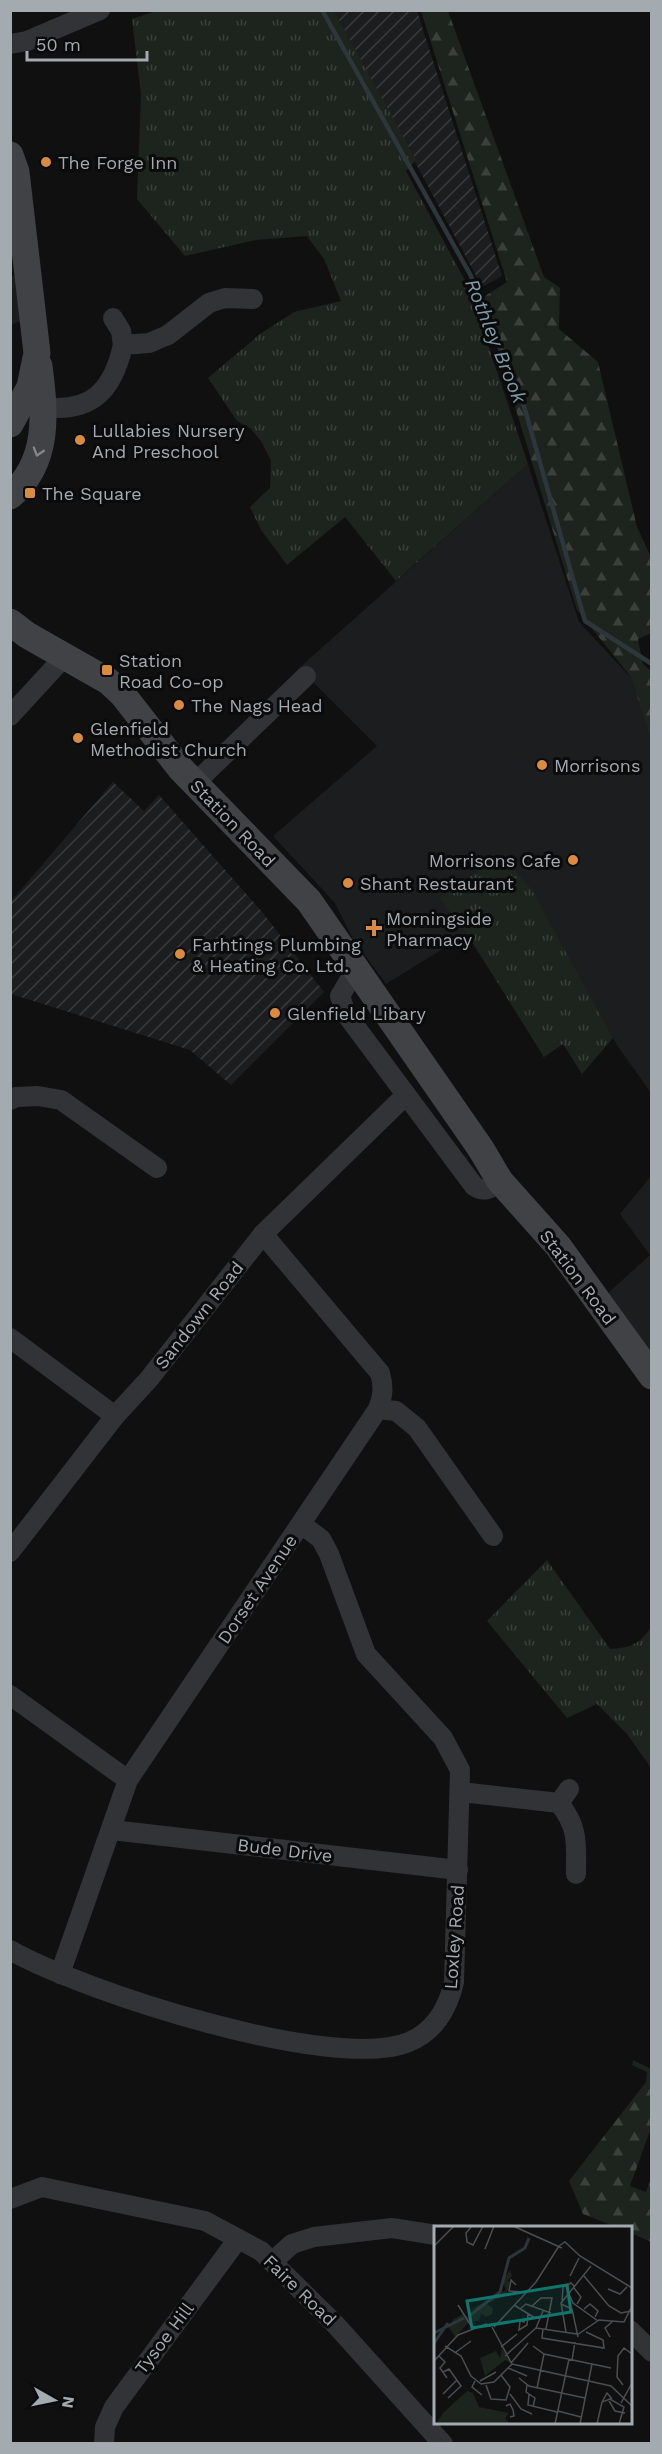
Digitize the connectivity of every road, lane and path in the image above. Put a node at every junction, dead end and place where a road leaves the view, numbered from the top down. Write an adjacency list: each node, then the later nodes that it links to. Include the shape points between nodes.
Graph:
1 (100, 10): 2 (street)
2 (19, 42): 3 (street)
3 (10, 54)
4 (10, 155): 8 (street, via 16,172)
5 (253, 299): 7 (street, via 225,298 209,303 168,335 149,343)
6 (113, 318): 7 (street)
7 (123, 345): 9 (street, via 114,374 100,394 66,410)
8 (37, 353): 9 (street); 10 (street, via 30,387)
9 (44, 407): 11 (street, via 27,412); 12 (street, one-way to 12, via 35,465)
10 (10, 424)
11 (10, 429)
12 (10, 496)
13 (10, 622): 14 (street, Station Road)
14 (66, 655): 16 (street); 17 (street, Station Road, via 123,694)
15 (306, 676): 17 (street)
16 (10, 716)
17 (195, 783): 18 (street, Station Road, via 309,902)
18 (359, 973): 19 (street, via 344,987 341,1003); 22 (street, Station Road)
19 (406, 1095): 22 (street, via 474,1186 487,1190); 23 (street, Sandown Road)
20 (10, 1100): 21 (street, via 38,1096 61,1100)
21 (157, 1168)
22 (500, 1182): 25 (street, Station Road, via 558,1246)
23 (263, 1234): 26 (street, Dorset Avenue, via 380,1373 384,1390); 27 (street, Sandown Road, via 150,1379)
24 (10, 1338): 27 (street)
25 (651, 1376)
26 (378, 1409): 28 (street, Dorset Avenue); 29 (street, via 396,1411 417,1428)
27 (115, 1416): 30 (street, Sandown Road)
28 (301, 1524): 32 (street, Dorset Avenue); 33 (street, Loxley Road, via 321,1539 366,1654 443,1738 460,1770)
29 (493, 1536)
30 (10, 1552)
31 (10, 1695): 32 (street)
32 (128, 1780): 34 (street, Dorset Avenue)
33 (461, 1792): 35 (street, Loxley Road); 36 (street, via 564,1796 576,1834)
34 (112, 1830): 35 (street, Bude Drive); 38 (street, Dorset Avenue)
35 (458, 1870): 38 (street, Loxley Road, via 450,1998 428,2030 396,2046 307,2044 246,2032 114,1995)
36 (576, 1874)
37 (10, 1950): 38 (street, Loxley Road)
38 (60, 1974)
39 (10, 2199): 41 (street, Faire Road, via 42,2187 205,2221)
40 (434, 2235): 42 (street, via 392,2228 314,2237 292,2244)
41 (238, 2239): 42 (street, Faire Road); 45 (street, Tysoe Hill, via 114,2407 105,2427)
42 (272, 2262): 46 (street, Faire Road, via 334,2323)
43 (632, 2332): 44 (street)
44 (651, 2352)
45 (104, 2444)
46 (443, 2444)

